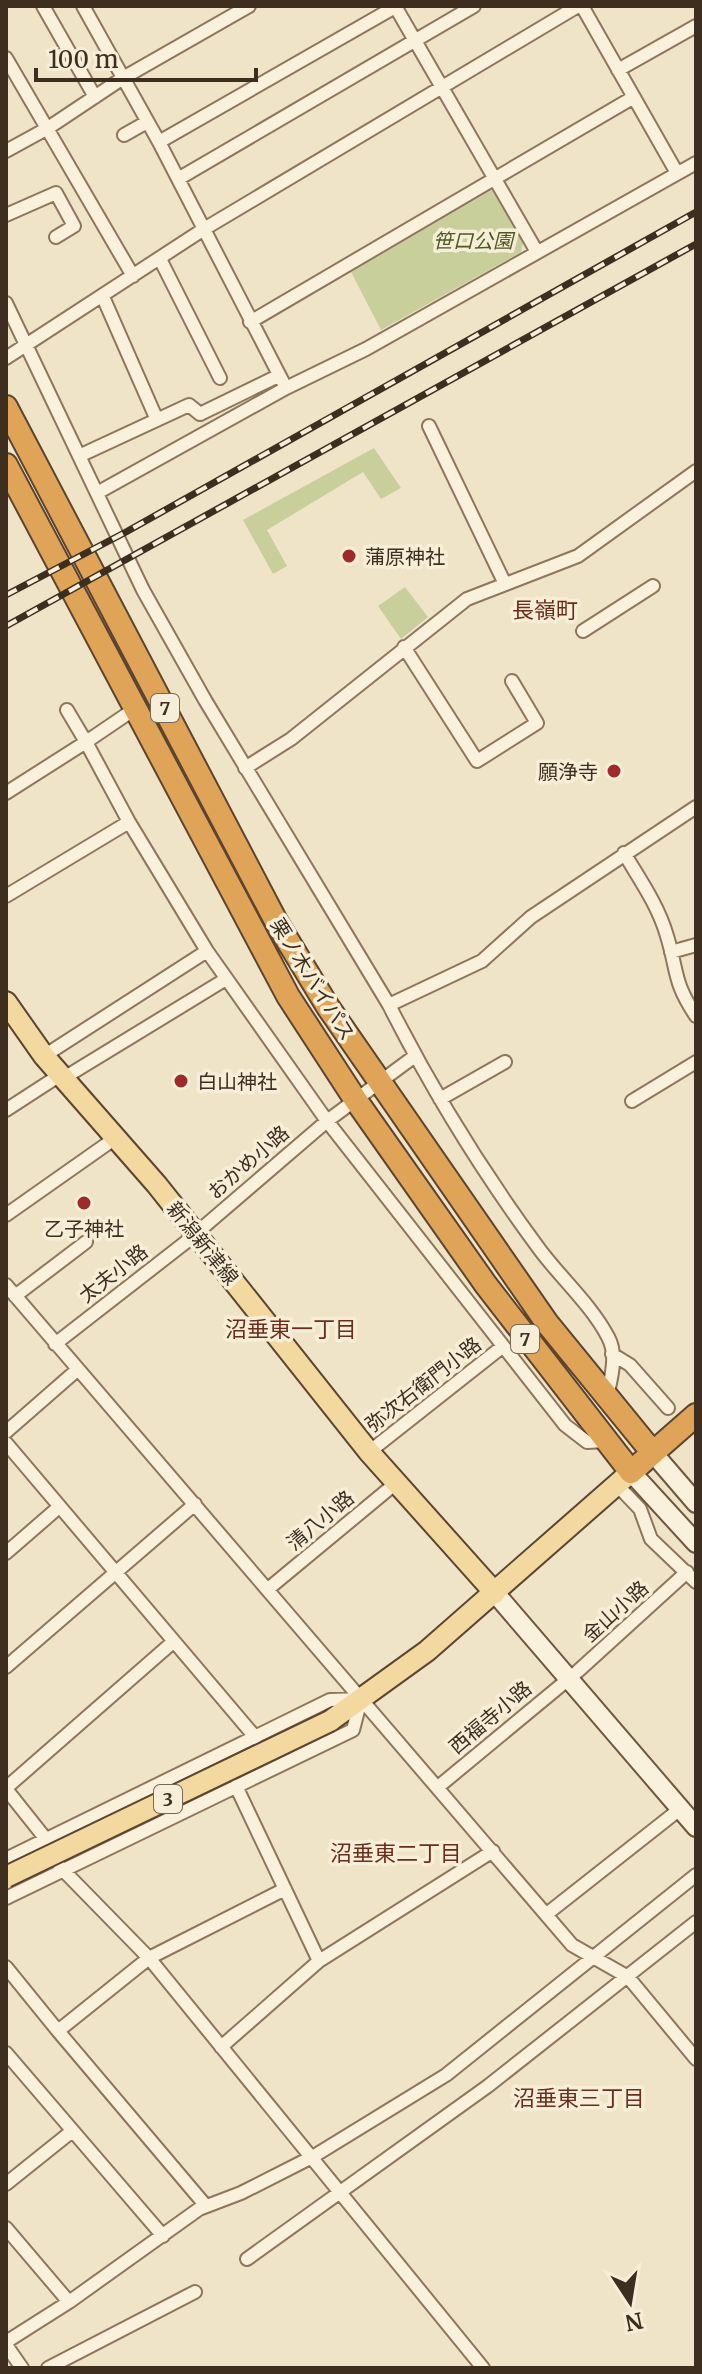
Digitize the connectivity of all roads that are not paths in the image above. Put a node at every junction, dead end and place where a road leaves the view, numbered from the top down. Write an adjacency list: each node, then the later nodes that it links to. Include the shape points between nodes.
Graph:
1 (43, 6): 13 (street)
2 (83, 6): 11 (street)
3 (249, 6): 11 (street)
4 (395, 6): 8 (street); 18 (street)
5 (474, 6): 8 (street)
6 (580, 6): 10 (street); 12 (street)
7 (696, 26): 10 (street)
8 (416, 41): 12 (street); 22 (street)
9 (6, 58): 16 (street)
10 (618, 70): 14 (street)
11 (123, 78): 13 (street); 15 (street)
12 (443, 87): 23 (street); 25 (street)
13 (95, 97): 16 (street)
14 (634, 97): 21 (street); 23 (street)
15 (147, 122): 17 (street); 18 (street)
16 (48, 128): 19 (street); 29 (street)
17 (124, 135)
18 (159, 142): 22 (street)
19 (6, 151)
20 (696, 163): 21 (street)
21 (677, 173): 27 (street)
22 (178, 179): 25 (street)
23 (496, 181): 27 (street); 32 (street)
24 (6, 215): 26 (street, via 56,193 74,226)
25 (204, 229): 28 (street); 32 (street)
26 (56, 237)
27 (537, 252): 37 (street)
28 (160, 259): 29 (street); 36 (street)
29 (133, 276): 30 (street)
30 (103, 297): 33 (street); 39 (street)
31 (6, 303): 33 (street)
32 (250, 322): 35 (street)
33 (28, 346): 34 (street); 41 (street)
34 (6, 358)
35 (278, 376): 37 (street); 39 (street, via 200,414 189,405)
36 (220, 378)
37 (286, 388): 44 (street)
38 (6, 407): 71 (highway, 栗ノ木バイパス / 7, via 277,923)
39 (157, 420): 41 (street)
40 (429, 426): 45 (street)
41 (79, 456): 44 (street)
42 (6, 465): 50 (highway, 栗ノ木バイパス / 7)
43 (696, 471): 45 (street, via 578,556)
44 (97, 493): 53 (street, via 143,590)
45 (505, 584): 48 (street, via 467,599)
46 (653, 586): 47 (street)
47 (583, 631)
48 (404, 647): 49 (street, via 477,761 537,723); 53 (street, via 291,739)
49 (512, 681)
50 (136, 708): 52 (street); 72 (highway, 栗ノ木バイパス / 7, via 256,941)
51 (67, 710): 52 (street)
52 (86, 742): 54 (street); 56 (street)
53 (245, 768): 64 (street)
54 (6, 793)
55 (696, 807): 57 (street)
56 (129, 822): 58 (street); 60 (street)
57 (624, 853): 61 (street, via 654,902); 64 (street, via 531,917 482,961)
58 (6, 896)
59 (696, 945): 61 (street)
60 (207, 951): 62 (street); 66 (street)
61 (671, 952): 65 (street, via 677,988)
62 (226, 979): 70 (street); 76 (street)
63 (6, 1002): 66 (main road, 新潟新津線)
64 (389, 1005): 67 (street)
65 (696, 1016)
66 (44, 1056): 70 (main road, 新潟新津線)
67 (415, 1056): 71 (street, おかめ小路); 73 (street)
68 (505, 1062): 73 (street)
69 (696, 1062): 74 (street)
70 (66, 1074): 75 (street); 77 (main road, 新潟新津線)
71 (378, 1082): 72 (street, おかめ小路); 86 (highway, 栗ノ木バイパス / 7, via 547,1323)
72 (355, 1099): 76 (street, おかめ小路); 90 (highway, 栗ノ木バイパス / 7, via 494,1297)
73 (440, 1099): 84 (street, via 539,1248 609,1338)
74 (632, 1101)
75 (6, 1110)
76 (327, 1121): 79 (street, おかめ小路); 83 (street)
77 (114, 1139): 78 (street); 79 (main road, 新潟新津線)
78 (6, 1215)
79 (196, 1234): 82 (street, 太夫小路); 92 (main road, 新潟新津線)
80 (86, 1242): 81 (street)
81 (10, 1290): 82 (street)
82 (55, 1344): 85 (street)
83 (502, 1347): 90 (street, via 565,1425 587,1442); 92 (street, 弥次右衛門小路)
84 (612, 1354): 86 (street); 87 (street, via 630,1365)
85 (77, 1370): 89 (street); 97 (street)
86 (607, 1397): 93 (highway, 栗ノ木バイパス / 7)
87 (668, 1408)
88 (696, 1415): 93 (highway)
89 (6, 1432)
90 (605, 1441): 94 (highway, 栗ノ木バイパス / 7)
91 (6, 1443): 98 (street)
92 (369, 1452): 95 (main road, 新潟新津線)
93 (653, 1453): 94 (highway); 96 (street, 栗ノ木バイパス)
94 (624, 1479): 99 (street, 栗ノ木バイパス); 102 (street, via 651,1539); 104 (main road, 3)
95 (396, 1483): 103 (street, 清八小路); 104 (main road, 新潟新津線)
96 (692, 1495)
97 (195, 1504): 101 (street); 103 (street)
98 (59, 1507): 100 (street); 101 (street)
99 (696, 1543)
100 (6, 1553)
101 (114, 1572): 105 (street); 106 (street)
102 (692, 1577): 107 (street, 金山小路)
103 (268, 1589): 108 (street)
104 (495, 1593): 107 (street); 108 (main road, 3)
105 (173, 1642): 109 (street); 112 (street)
106 (6, 1667)
107 (569, 1677): 111 (street, 西福寺小路); 113 (street)
108 (361, 1699): 109 (street, via 330,1700); 110 (street, via 353,1730); 111 (street); 120 (main road, 3, bridge, via 330,1721)
109 (256, 1738): 115 (street)
110 (236, 1786): 118 (street); 121 (street)
111 (438, 1787): 116 (street)
112 (6, 1789): 115 (street)
113 (680, 1809): 114 (street); 123 (street)
114 (696, 1827)
115 (48, 1839): 117 (street); 118 (street)
116 (493, 1851): 123 (street); 127 (street)
117 (6, 1859)
118 (62, 1870): 122 (street); 125 (street)
119 (696, 1875): 126 (street)
120 (6, 1877)
121 (285, 1889): 125 (street); 127 (street)
122 (6, 1898)
123 (548, 1913): 126 (street, via 572,1945)
124 (696, 1922): 129 (street)
125 (149, 1958): 130 (street); 131 (street)
126 (591, 1958): 129 (street); 135 (street, via 446,2075)
127 (319, 1961): 131 (street)
128 (6, 1967): 130 (street)
129 (628, 1977): 133 (street); 137 (street, via 488,2086)
130 (58, 2031): 138 (street)
131 (221, 2047): 135 (street)
132 (6, 2053): 134 (street)
133 (696, 2059)
134 (71, 2132): 136 (street); 140 (street)
135 (314, 2156): 137 (street); 138 (street)
136 (6, 2184)
137 (341, 2190): 141 (street); 147 (street)
138 (206, 2206): 140 (street)
139 (6, 2228): 143 (street)
140 (163, 2236): 143 (street)
141 (247, 2259)
142 (195, 2292): 146 (street)
143 (69, 2302): 144 (street)
144 (6, 2343): 145 (street)
145 (22, 2368)
146 (48, 2368)
147 (483, 2368)

